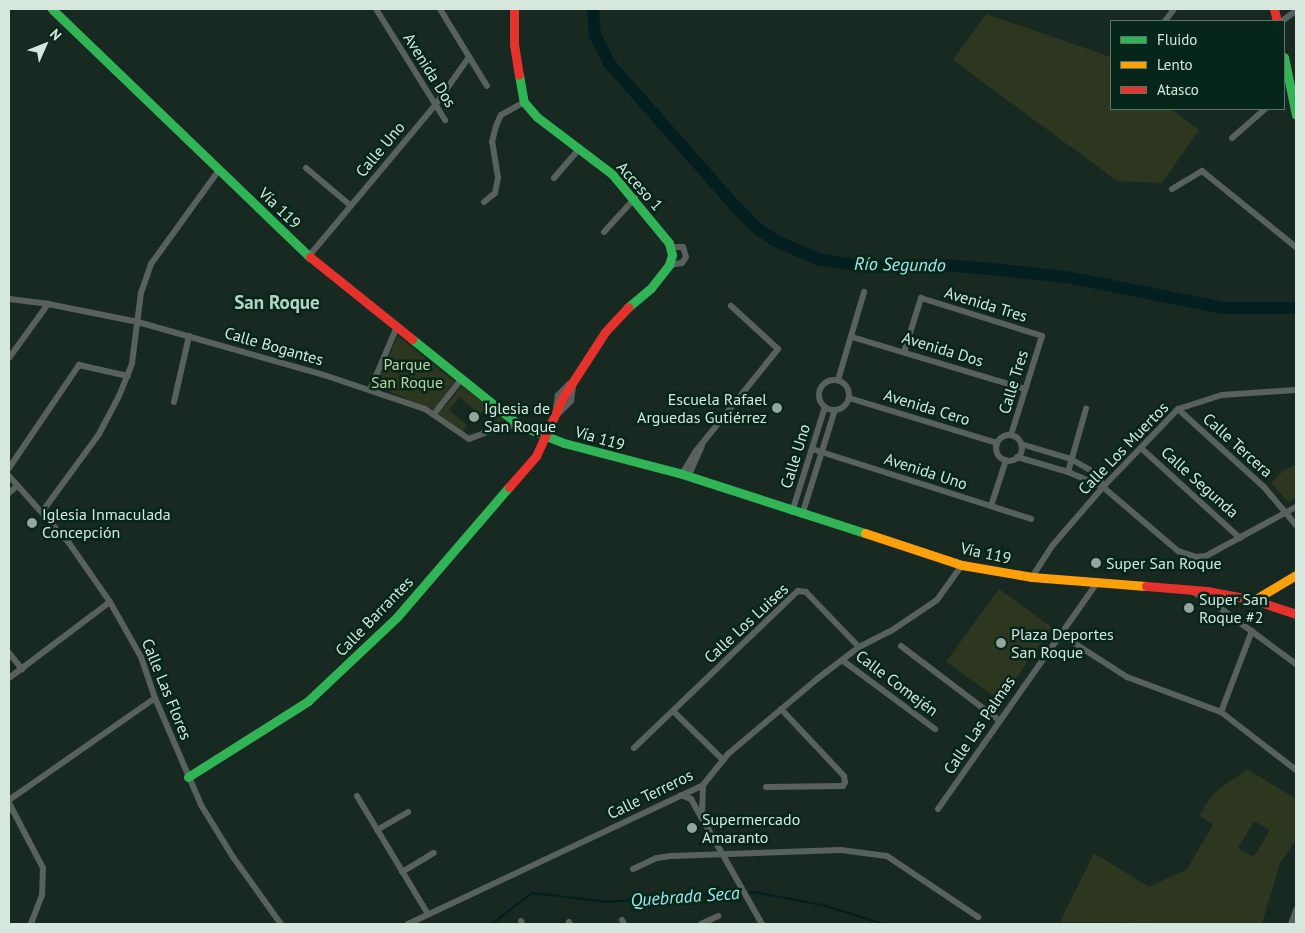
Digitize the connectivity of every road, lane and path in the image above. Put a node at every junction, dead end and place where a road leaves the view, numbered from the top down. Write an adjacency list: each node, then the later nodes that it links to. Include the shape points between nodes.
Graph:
1 (52, 9): 21 (main road, Vía 119)
2 (376, 9): 14 (street, Avenida Dos)
3 (440, 9): 9 (street)
4 (514, 9): 13 (main road, via 514,44)
5 (1174, 9): 7 (street)
6 (1296, 11): 8 (street)
7 (1166, 20)
8 (1283, 20)
9 (469, 57): 11 (street); 14 (street, Calle Uno)
10 (1285, 68): 12 (main road)
11 (487, 86)
12 (1287, 89): 16 (main road)
13 (524, 102): 19 (main road, Acceso 1, via 537,117); 25 (street, via 501,116 496,126 492,142 498,178 495,193)
14 (436, 104): 17 (street, Avenida Dos); 26 (street, Calle Uno)
15 (1264, 110): 18 (street)
16 (1296, 115)
17 (445, 120)
18 (1232, 138)
19 (580, 148): 22 (street); 24 (main road, Acceso 1)
20 (306, 168): 26 (street)
21 (219, 170): 30 (main road, Vía 119); 36 (street, via 152,264 141,293)
22 (554, 178)
23 (1172, 189): 29 (street, via 1202,171)
24 (635, 198): 27 (street); 28 (main road, Acceso 1)
25 (484, 202)
26 (350, 205): 30 (street, Calle Uno)
27 (604, 232)
28 (671, 247): 31 (main road); 31 (street, via 683,248 686,257 682,263)
29 (1296, 247)
30 (309, 256): 37 (main road, Vía 119)
31 (669, 265): 58 (main road, via 651,288 617,316 563,397)
32 (864, 292): 40 (street)
33 (9, 299): 34 (street, Calle Bogantes)
34 (48, 304): 36 (street, Calle Bogantes); 42 (street)
35 (731, 306): 70 (street, via 778,349 702,445)
36 (138, 322): 38 (street, Calle Bogantes); 43 (street)
37 (396, 328): 45 (main road, Vía 119); 47 (street)
38 (189, 336): 47 (street, Calle Bogantes); 50 (street)
39 (1042, 336): 41 (street, Avenida Tres, via 921,298); 46 (street, Calle Tres)
40 (852, 337): 41 (street, Avenida Dos); 44 (street)
41 (904, 352): 46 (street, Avenida Dos)
42 (9, 358)
43 (128, 376): 67 (street, via 79,365); 76 (street, via 99,434)
44 (838, 380): 49 (street, via 848,389); 51 (street, via 825,383 820,390 820,400)
45 (460, 381): 55 (street); 56 (main road, Vía 119)
46 (1025, 389): 57 (street, Calle Tres)
47 (370, 390): 55 (street, Calle Bogantes)
48 (1296, 390): 53 (street, Calle Los Muertos, via 1222,395)
49 (849, 398): 54 (street, via 844,407); 59 (street, Avenida Cero)
50 (174, 402)
51 (825, 407): 54 (street); 62 (street, Calle Uno)
52 (1086, 409): 65 (street)
53 (1178, 409): 61 (street, Calle Los Muertos); 78 (street, Calle Tercera)
54 (835, 410): 63 (street, Calle Uno)
55 (434, 414): 56 (street, Calle Bogantes, via 469,439 500,427)
56 (519, 425): 58 (main road, Vía 119)
57 (1011, 435): 59 (street, via 1002,437); 60 (street)
58 (546, 437): 70 (main road, Vía 119); 113 (main road, Calle Barrantes, via 536,456 353,661 283,719)
59 (997, 443): 66 (street, via 996,452)
60 (1021, 444): 64 (street); 65 (street)
61 (1141, 448): 72 (street, Calle Los Muertos); 82 (street, Calle Segunda)
62 (812, 449): 63 (street, Avenida Uno); 77 (street, Calle Uno)
63 (822, 452): 74 (street, Avenida Uno); 79 (street, Calle Uno)
64 (1017, 457): 66 (street); 68 (street)
65 (1071, 459): 68 (street); 72 (street, via 1099,475)
66 (1006, 460): 74 (street)
67 (9, 468)
68 (1068, 472): 72 (street)
69 (9, 476): 71 (street, Calle Las Flores)
70 (685, 476): 77 (main road, Vía 119)
71 (17, 486): 73 (street); 76 (street, Calle Las Flores)
72 (1103, 487): 82 (street, via 1178,551 1196,557 1206,556); 85 (street, Calle Los Muertos, via 1052,546)
73 (9, 493)
74 (991, 506): 80 (street, Avenida Uno)
75 (1296, 507): 78 (street)
76 (42, 512): 91 (street, Calle Las Flores, via 79,556)
77 (792, 512): 79 (main road, Vía 119)
78 (1288, 512): 81 (street, Calle Tercera); 82 (street)
79 (802, 516): 83 (main road, Vía 119)
80 (1031, 519)
81 (1296, 525)
82 (1240, 538)
83 (962, 564): 85 (main road, Vía 119); 98 (street, Calle Terreros, via 937,600 891,631)
84 (1296, 575): 88 (main road)
85 (1032, 577): 86 (main road, Vía 119)
86 (1096, 584): 87 (main road, Vía 119); 96 (street, Calle Las Palmas)
87 (1188, 590): 89 (main road, Vía 119); 92 (street)
88 (1274, 590): 90 (main road); 93 (main road, via 1268,600)
89 (1223, 594): 90 (main road, Vía 119); 92 (street)
90 (1254, 600): 93 (main road, Vía 119)
91 (110, 602): 102 (street); 104 (street, Calle Las Flores, via 141,657)
92 (1220, 608): 95 (street)
93 (1274, 608): 94 (main road, Vía 119)
94 (1296, 614)
95 (1252, 631): 101 (street); 107 (street)
96 (1060, 634): 107 (street, via 1127,677); 108 (street, Calle Las Palmas)
97 (901, 646): 108 (street)
98 (858, 647): 100 (street, Calle Terreros); 106 (street, Calle Los Luises, via 806,592 798,591)
99 (9, 653): 102 (street)
100 (842, 660): 105 (street, Calle Terreros); 109 (street, Calle Comején)
101 (1296, 664)
102 (22, 669): 103 (street)
103 (9, 678)
104 (154, 698): 113 (street, Calle Las Flores); 118 (street)
105 (781, 709): 111 (street, Calle Terreros); 115 (street, via 844,776 845,782 843,786)
106 (673, 711): 110 (street, Calle Los Luises); 111 (street)
107 (1221, 712): 112 (street)
108 (1000, 720): 119 (street, Calle Las Palmas)
109 (935, 729)
110 (634, 748)
111 (723, 760): 114 (street, Calle Terreros)
112 (1296, 770)
113 (188, 777): 132 (street, Calle Las Flores, via 233,858)
114 (703, 785): 116 (street, Calle Terreros); 121 (street, via 702,810)
115 (766, 787)
116 (681, 795): 121 (street, via 691,799); 128 (street, Calle Terreros)
117 (357, 796): 122 (street)
118 (9, 802): 131 (street, via 43,868 42,895)
119 (938, 809)
120 (408, 812): 122 (street)
121 (706, 825): 124 (street)
122 (377, 830): 126 (street)
123 (434, 853): 126 (street)
124 (721, 854): 125 (street, via 657,858); 130 (street, via 841,850 887,856); 135 (street)
125 (633, 869)
126 (402, 872): 128 (street)
127 (1296, 910): 136 (street)
128 (428, 914): 133 (street, Calle Terreros)
129 (718, 916): 134 (street)
130 (978, 917)
131 (31, 924)
132 (281, 924)
133 (408, 924)
134 (701, 924)
135 (762, 924)
136 (1292, 924)

